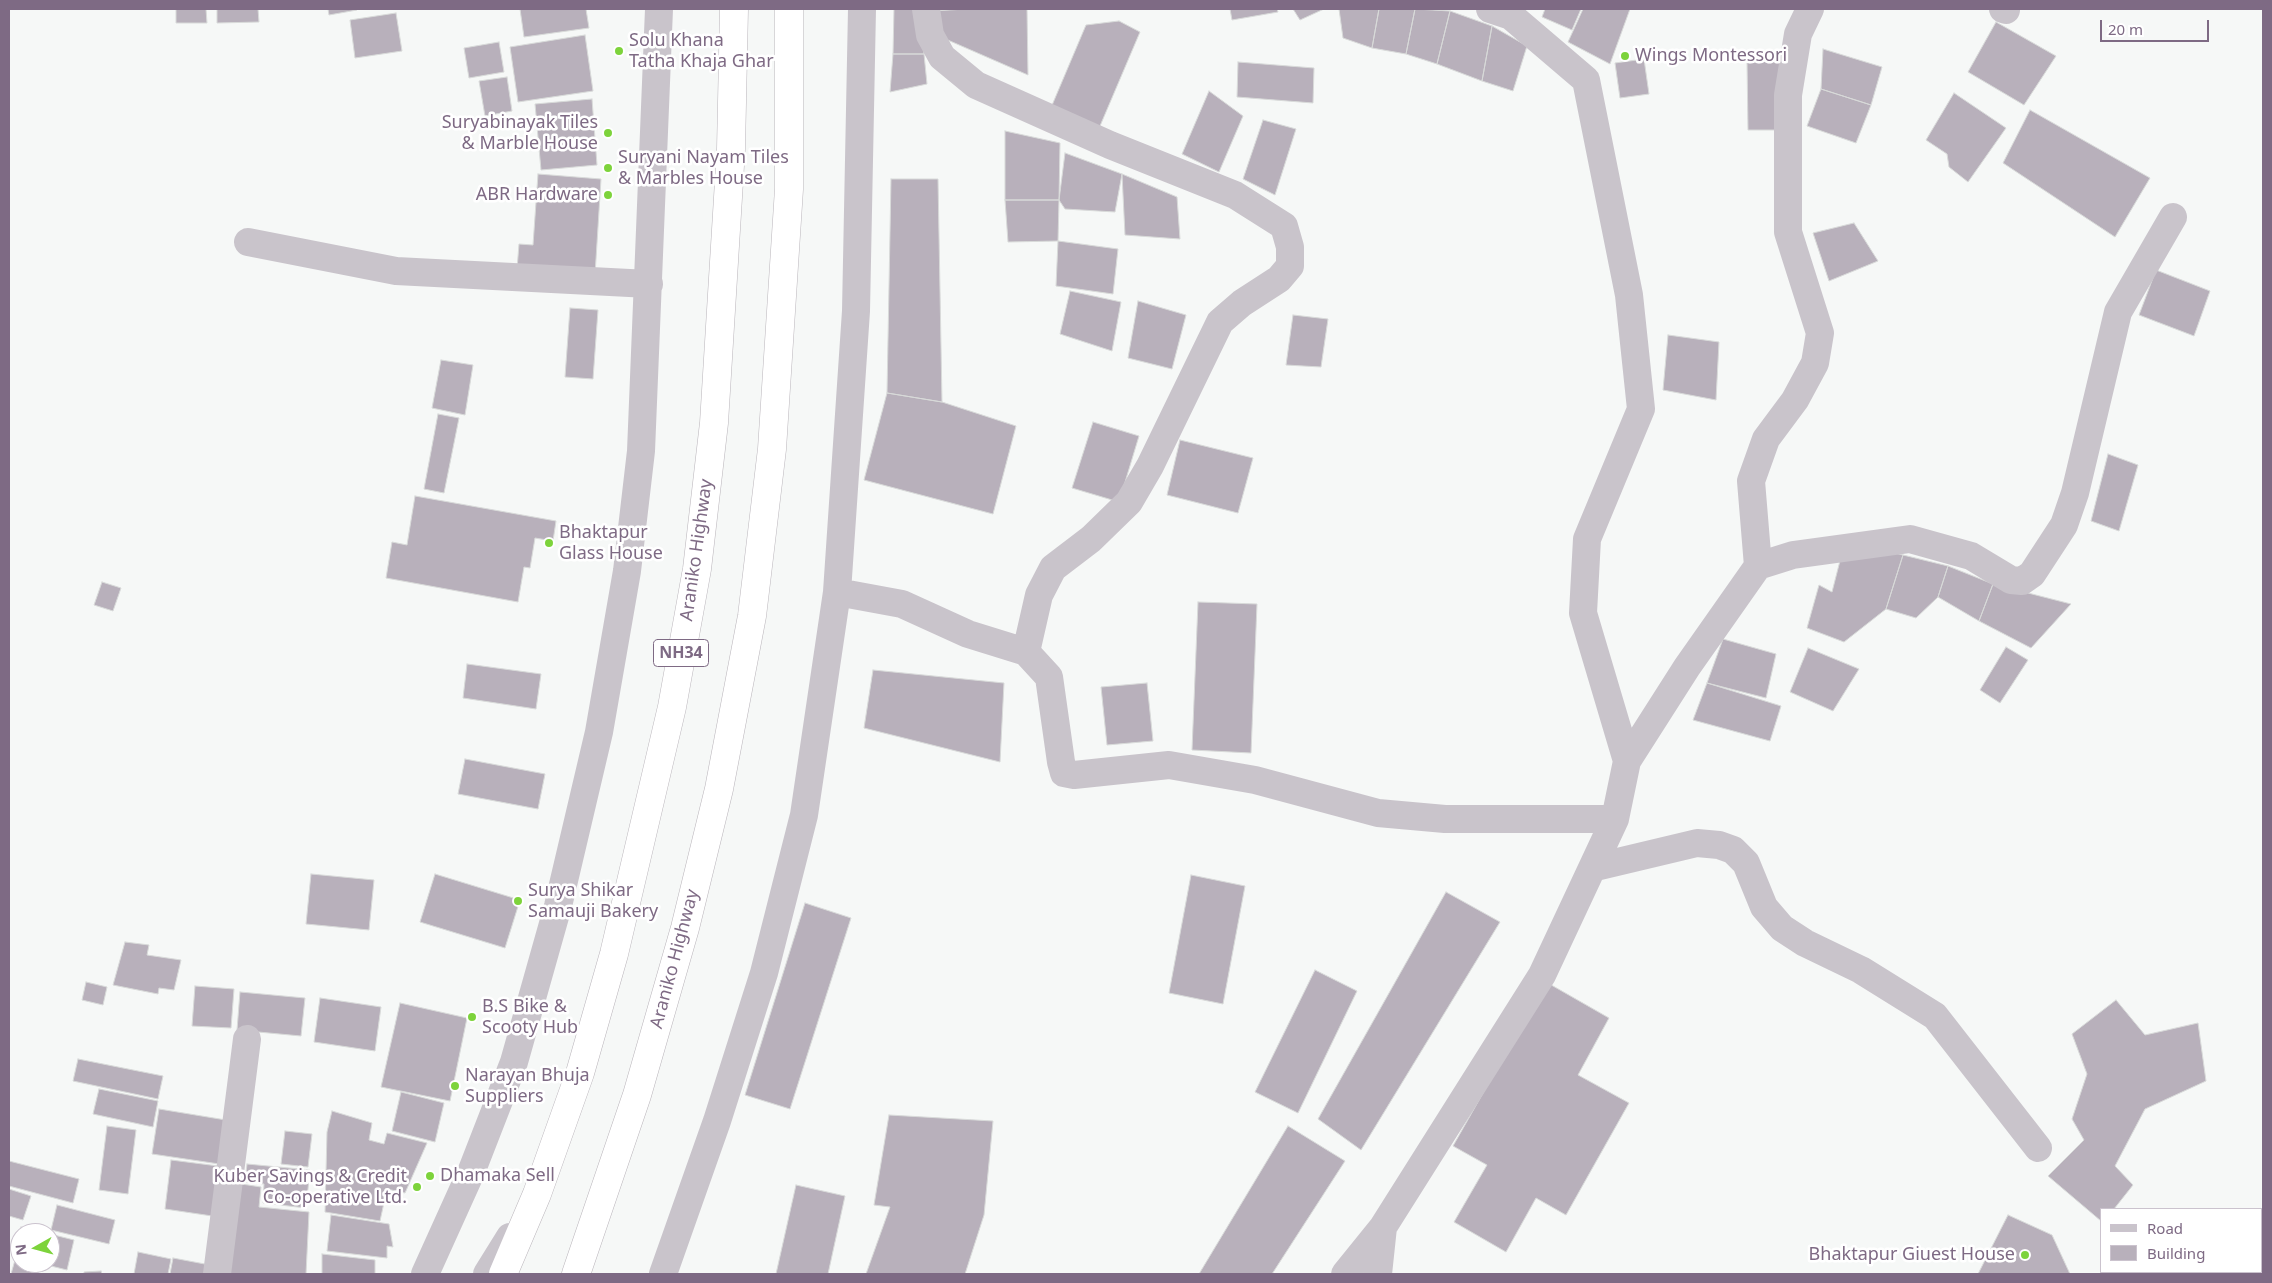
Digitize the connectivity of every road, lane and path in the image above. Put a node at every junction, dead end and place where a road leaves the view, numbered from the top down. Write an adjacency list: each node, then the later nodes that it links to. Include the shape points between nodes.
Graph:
1 (659, 9): 10 (street)
2 (734, 9): 19 (highway, Araniko Highway / NH34, via 731,149 714,423 696,569 672,707 614,954 580,1073)
3 (789, 9): 25 (highway, Araniko Highway, via 788,208 772,449 752,616 719,789 685,928 636,1096)
4 (862, 9): 12 (street, via 856,311)
5 (926, 9): 13 (street, via 930,35 942,57 976,85 1110,145 1235,195 1284,226 1290,247 1290,266 1278,279 1220,322 1129,502 1091,539 1053,568 1039,595)
6 (1490, 9): 14 (street, via 1511,16 1586,80 1629,295 1641,409 1587,539 1583,612)
7 (1810, 9): 11 (street, via 1798,34 1788,95 1788,232 1820,334 1815,363 1795,400 1766,439 1751,481)
8 (2173, 217): 11 (street, via 2118,312 2076,493 2064,525 2032,574 2022,581 2011,580 1971,556 1910,539 1793,555)
9 (248, 242): 10 (street, via 396,271)
10 (649, 284): 22 (street, via 640,460 627,571 599,732 558,906 514,1062 472,1170)
11 (1758, 566): 14 (street)
12 (837, 592): 13 (street, via 902,604 968,634); 26 (street, via 804,815 769,955 717,1121)
13 (1026, 652): 15 (street, via 1048,677 1061,762 1064,772 1074,775 1169,765 1255,780 1378,813 1445,820)
14 (1627, 760): 15 (street)
15 (1615, 819): 16 (street)
16 (1592, 868): 18 (street, via 1698,843 1734,850 1746,863 1764,908 1782,928 1861,970 1935,1016); 20 (street, via 1542,975)
17 (247, 1039): 21 (street)
18 (2038, 1148)
19 (537, 1194): 23 (street); 24 (highway, Araniko Highway / NH34)
20 (1384, 1227): 27 (street); 28 (street)
21 (217, 1274)
22 (425, 1274)
23 (487, 1274)
24 (502, 1274)
25 (576, 1274)
26 (663, 1274)
27 (1345, 1274)
28 (1378, 1274)

